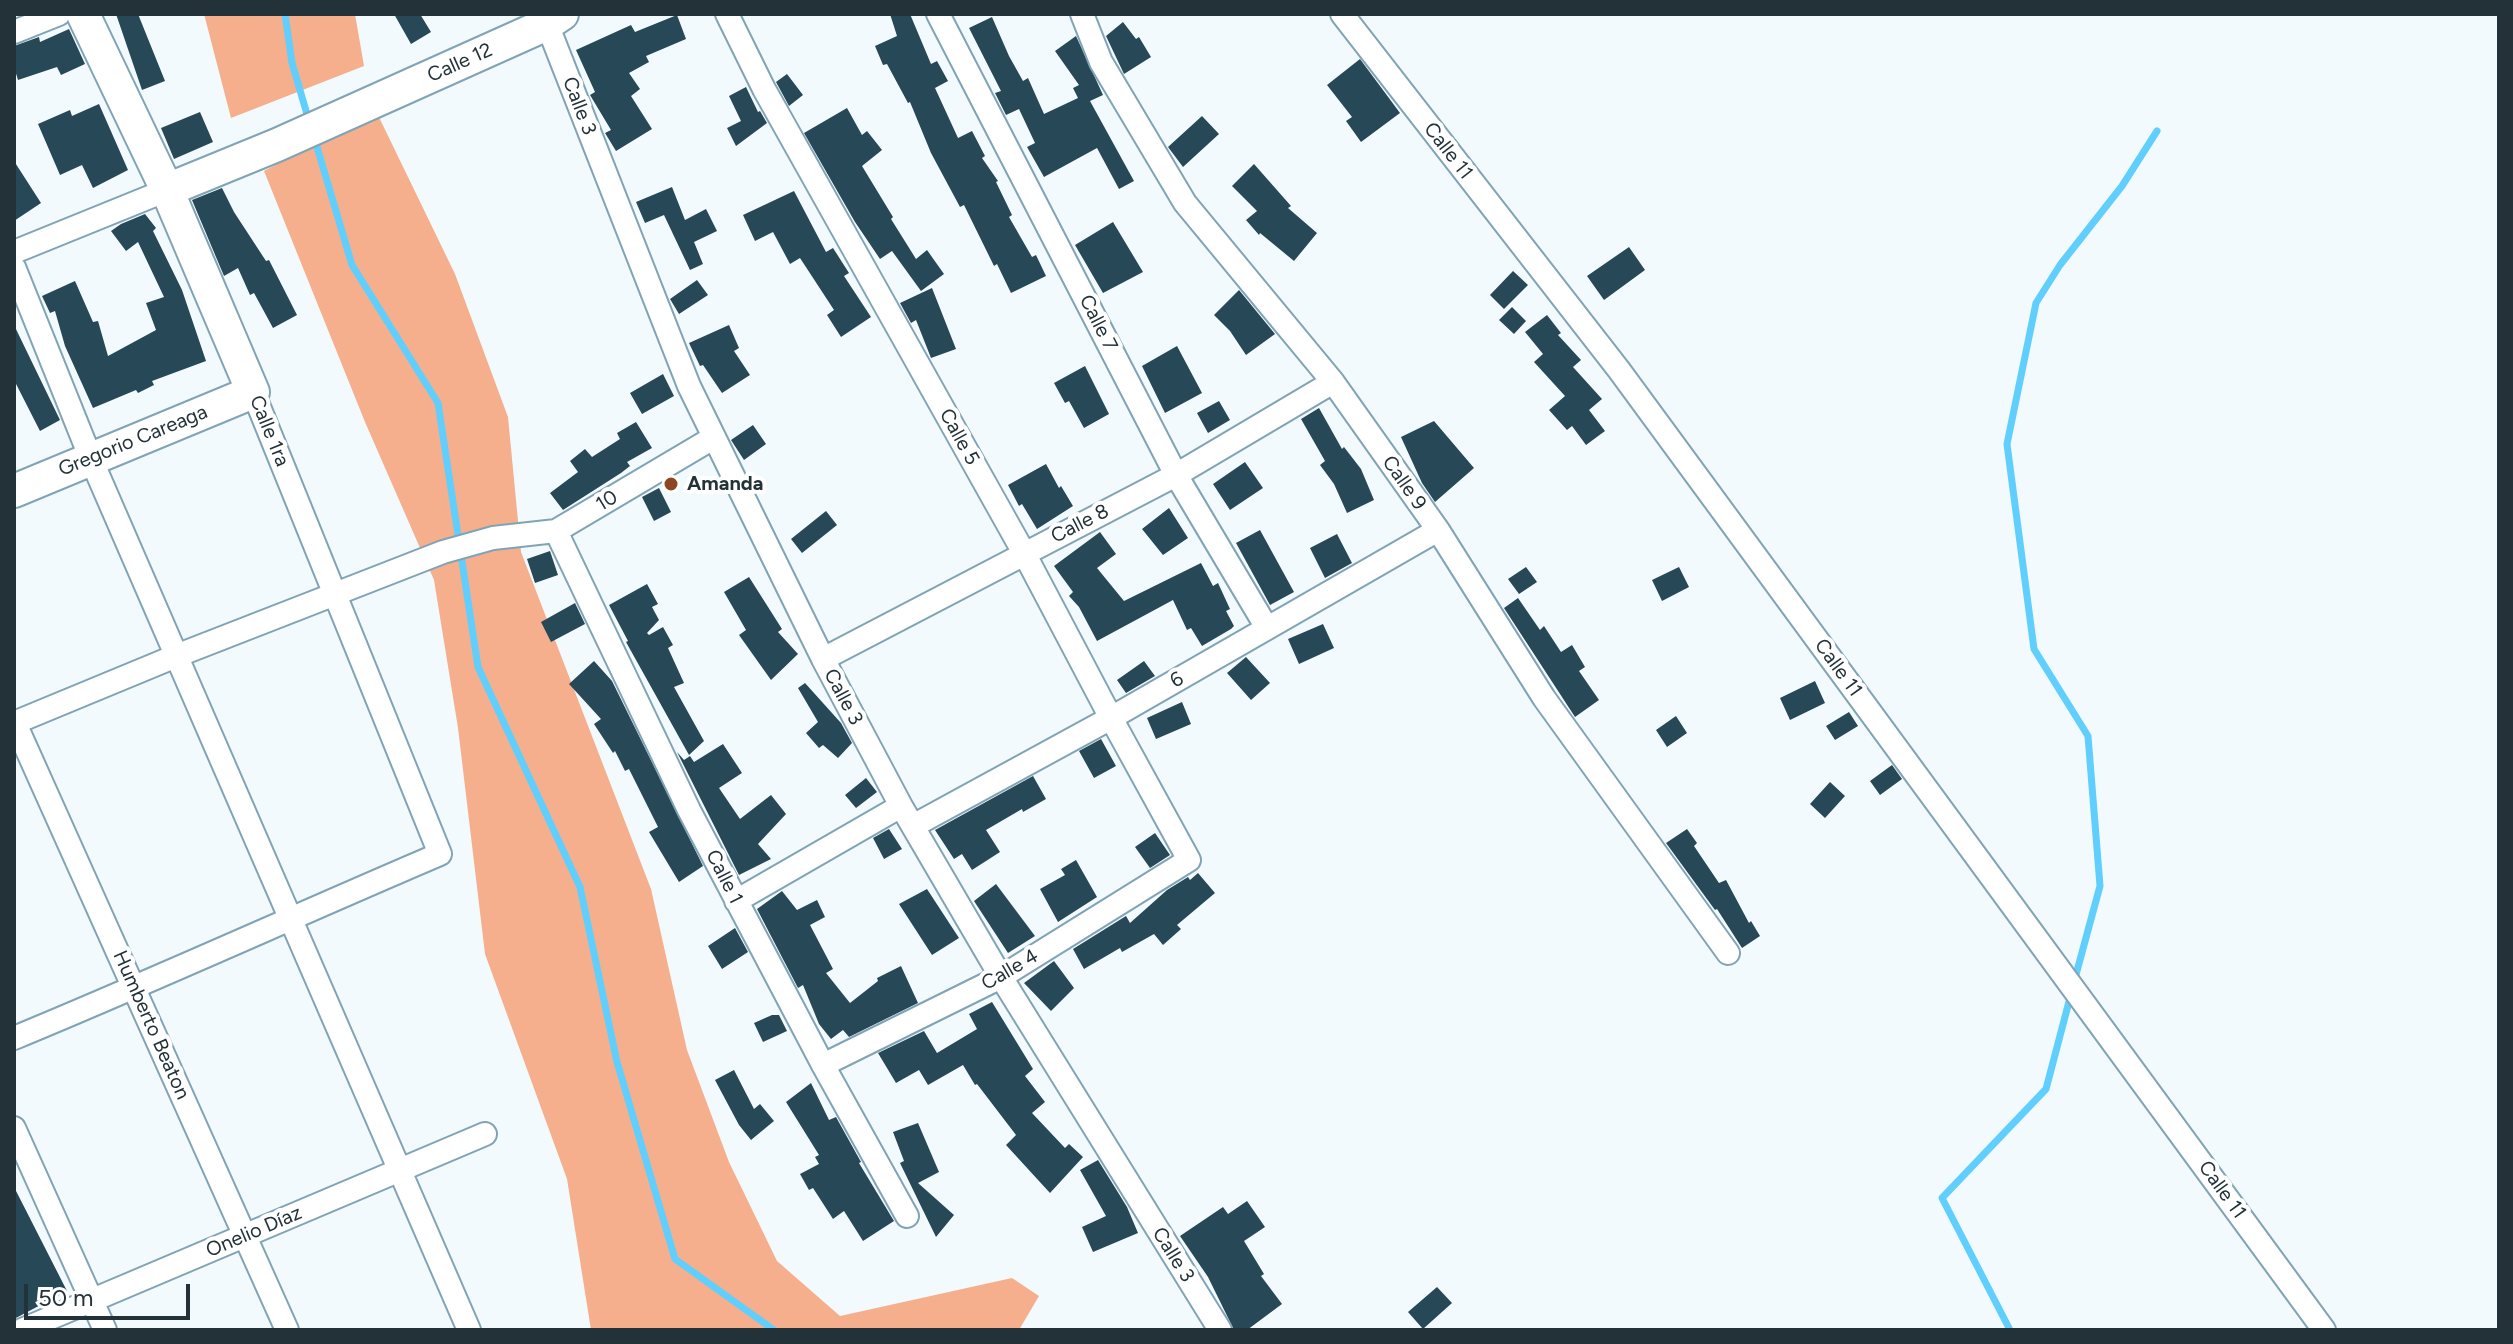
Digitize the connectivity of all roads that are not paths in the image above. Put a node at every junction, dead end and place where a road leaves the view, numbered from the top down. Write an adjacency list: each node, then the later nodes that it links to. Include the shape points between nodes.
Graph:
1 (59, 14): 8 (street)
2 (83, 14): 9 (main road, Calle 1ra)
3 (727, 14): 20 (street, Calle 5)
4 (938, 14): 16 (street, Calle 7)
5 (1082, 14): 12 (street, Calle 9, via 1101,62 1185,203)
6 (1342, 14): 48 (street, Calle 11, via 1619,370)
7 (558, 16): 9 (main road, Calle 12); 14 (street, Calle 3, via 683,372)
8 (14, 32)
9 (167, 190): 10 (street); 13 (main road, Calle 1ra)
10 (14, 252)
11 (14, 267): 15 (street)
12 (1333, 382): 16 (street, Calle 8); 18 (street, Calle 9)
13 (253, 392): 15 (main road, Gregorio Careaga); 21 (street, Calle 1ra)
14 (713, 438): 19 (street, 10); 24 (street, Calle 3)
15 (91, 459): 17 (main road, Gregorio Careaga); 23 (street)
16 (1176, 475): 20 (street, Calle 8); 22 (street, Calle 7)
17 (14, 491)
18 (1438, 530): 22 (street, 6); 32 (street, Calle 9, via 1544,698)
19 (556, 531): 21 (street, 10, via 493,538 443,552); 30 (street, Calle 1)
20 (1024, 553): 24 (street, Calle 8); 25 (street, Calle 5)
21 (336, 595): 23 (street, 10); 31 (street, Calle 1ra, via 440,854)
22 (1267, 628): 25 (street, 6)
23 (176, 656): 26 (street, 10); 31 (street)
24 (823, 659): 27 (street, Calle 3)
25 (1111, 718): 28 (street, 6); 29 (street, Calle 5)
26 (14, 722): 34 (street, Humberto Beaton)
27 (901, 806): 28 (street, Calle 3); 30 (street)
28 (913, 826): 33 (street, Calle 3)
29 (1189, 860): 33 (street, Calle 4)
30 (736, 901): 36 (street, Calle 1)
31 (292, 917): 34 (street); 39 (street)
32 (1728, 953)
33 (1001, 977): 36 (street, Calle 4); 47 (street, Calle 3)
34 (134, 989): 35 (street); 41 (street, Humberto Beaton)
35 (14, 1038)
36 (823, 1065): 40 (street, Calle 1)
37 (14, 1128): 42 (street)
38 (485, 1134): 39 (street, Onelio Díaz)
39 (400, 1169): 41 (street, Onelio Díaz); 46 (street)
40 (907, 1216)
41 (247, 1236): 42 (street, Onelio Díaz); 45 (street, Humberto Beaton)
42 (91, 1300): 43 (street, Onelio Díaz); 44 (street)
43 (22, 1330)
44 (105, 1330)
45 (287, 1330)
46 (469, 1330)
47 (1220, 1330)
48 (2324, 1330)

